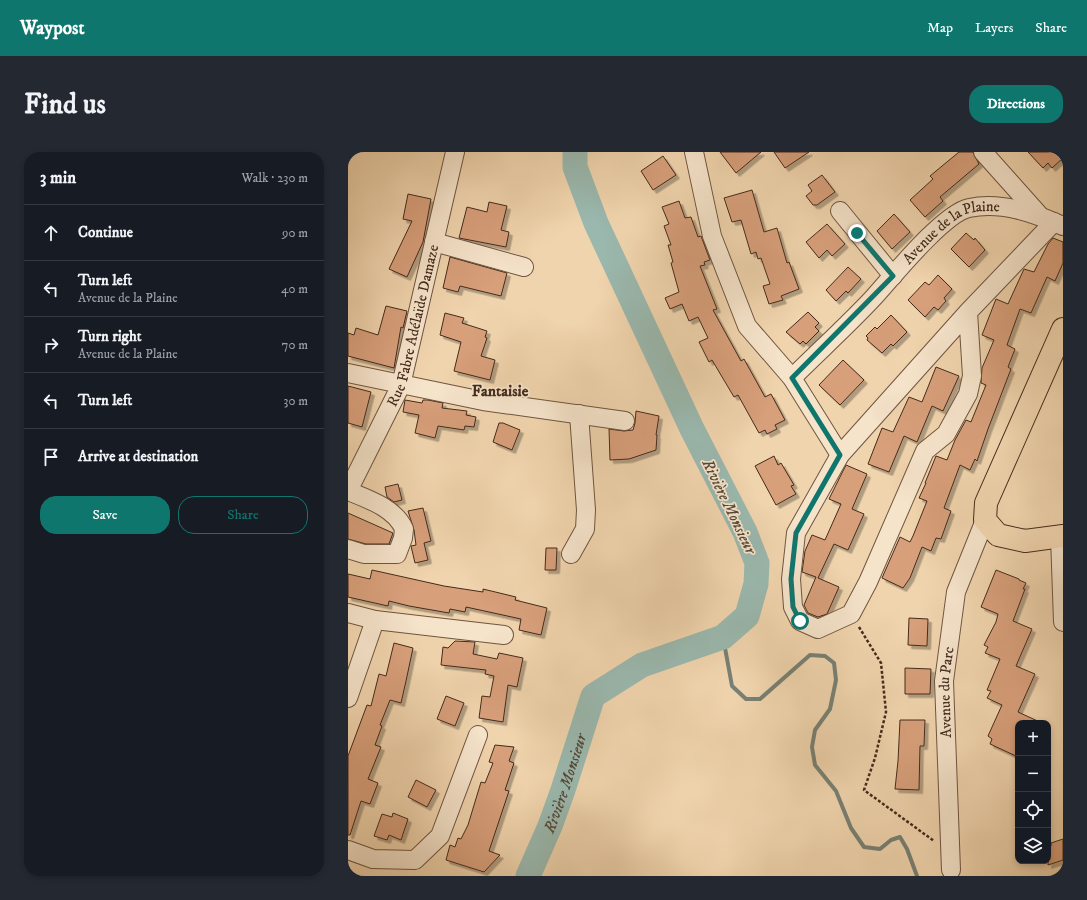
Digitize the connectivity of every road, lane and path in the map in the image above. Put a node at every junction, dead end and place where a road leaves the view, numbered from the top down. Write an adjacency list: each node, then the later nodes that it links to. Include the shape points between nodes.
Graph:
1 (455, 152): 6 (street, Rue Fabre Adélaïde Damaze)
2 (694, 152): 12 (street, via 712,236 747,326)
3 (983, 152): 5 (street)
4 (840, 211): 8 (street)
5 (1052, 221): 8 (street, Avenue de la Plaine, via 1005,206 968,208 926,240); 9 (street)
6 (434, 242): 7 (street); 13 (street, Rue Fabre Adélaïde Damaze)
7 (524, 267)
8 (893, 276): 12 (street, Avenue de la Plaine)
9 (968, 312): 16 (street); 23 (street, via 972,376 968,394 946,434 925,451 868,582)
10 (1063, 329): 18 (main road, via 986,503)
11 (348, 373): 13 (street)
12 (792, 378): 16 (street)
13 (401, 385): 14 (street, via 484,401); 17 (street, Rue Fabre Adélaïde Damaze)
14 (579, 414): 15 (street); 21 (street, via 586,510 585,529)
15 (625, 421)
16 (840, 455): 23 (street, via 796,533 791,579 793,607 800,621 818,629)
17 (348, 491): 20 (street, via 389,511 404,529 397,554 364,554)
18 (985, 520): 19 (main road, via 998,535 1025,541); 30 (street, Avenue du Parc, via 956,592 944,681)
19 (1062, 537): 25 (street)
20 (348, 549)
21 (572, 554)
22 (348, 613): 24 (street)
23 (851, 614): 30 (path, via 881,663 886,712 864,790)
24 (375, 620): 26 (street); 27 (street)
25 (1063, 622)
26 (504, 635)
27 (348, 698)
28 (478, 735): 29 (street, via 440,836 415,860 373,858)
29 (348, 850)
30 (951, 862)

